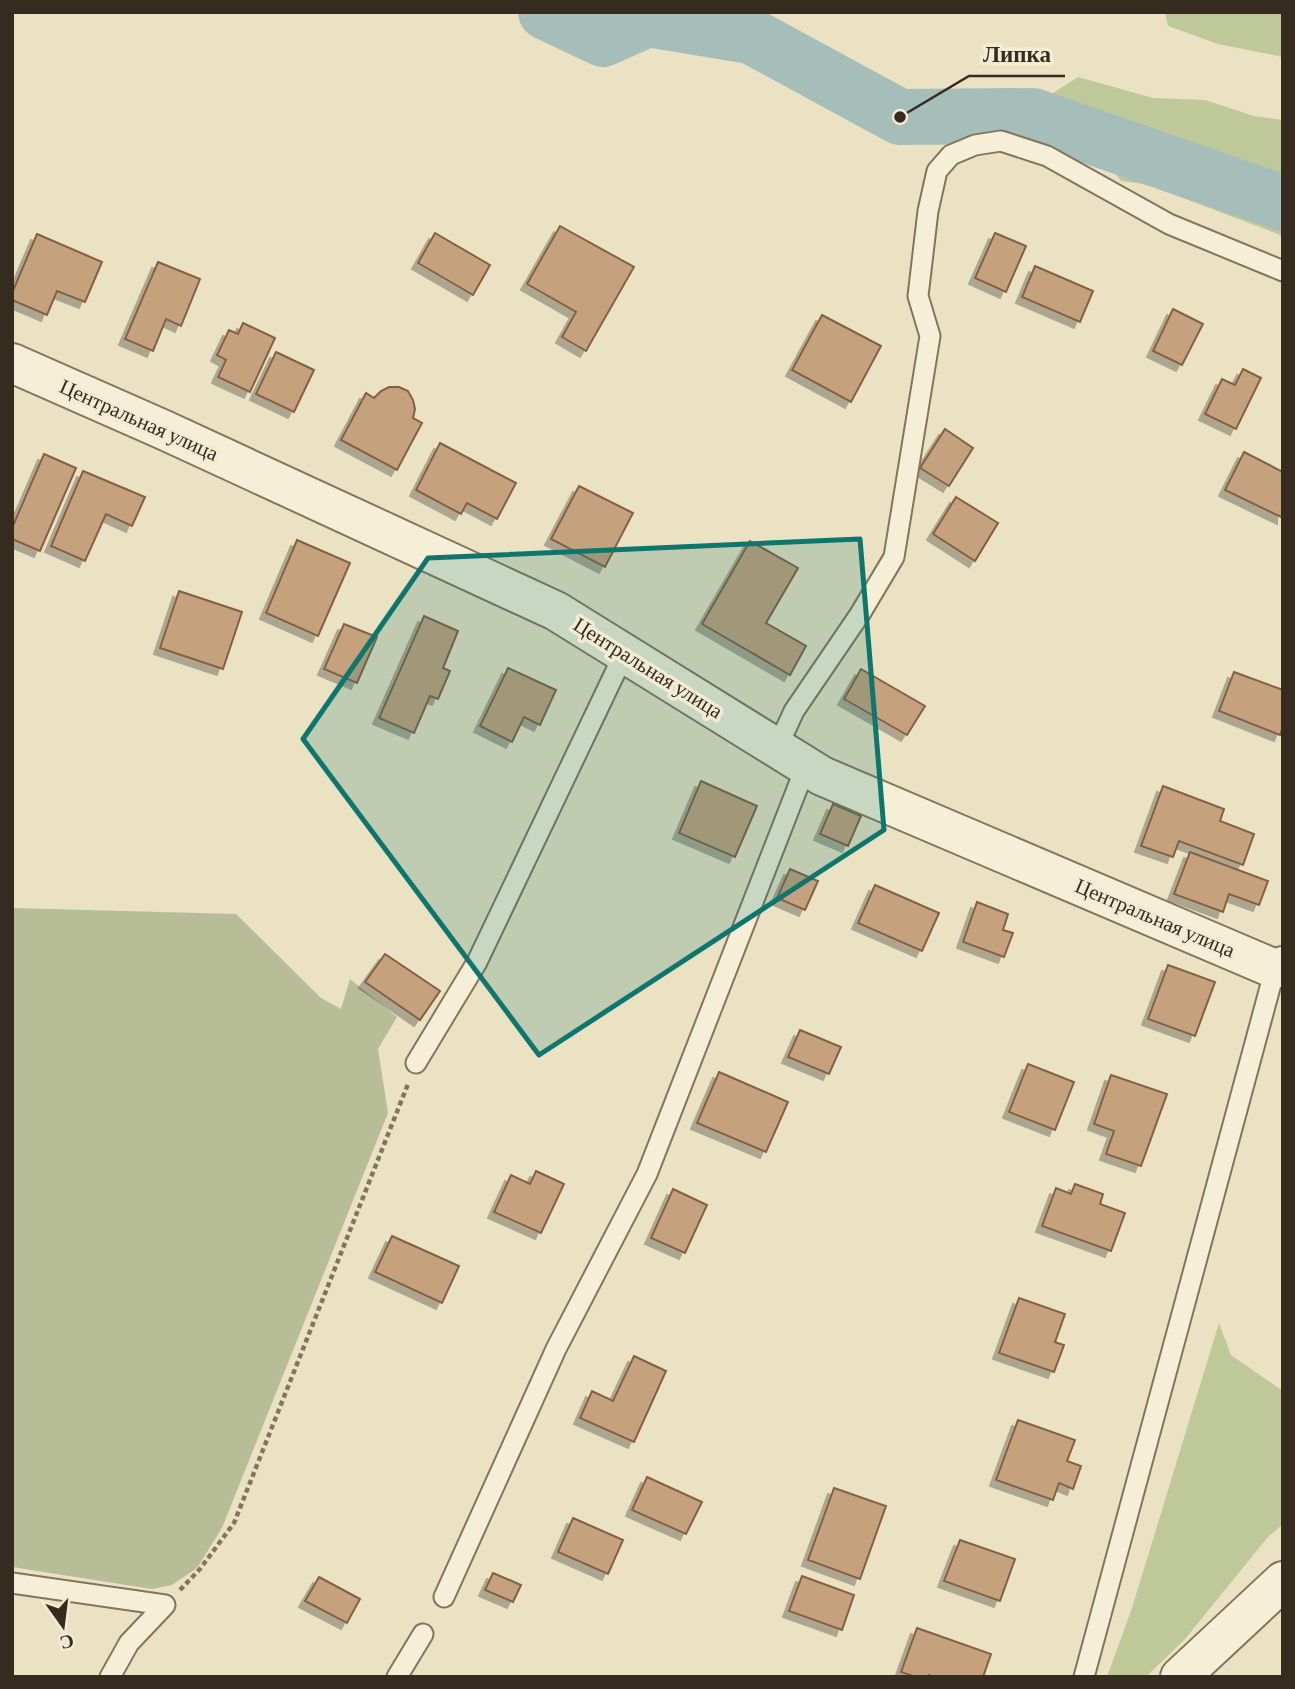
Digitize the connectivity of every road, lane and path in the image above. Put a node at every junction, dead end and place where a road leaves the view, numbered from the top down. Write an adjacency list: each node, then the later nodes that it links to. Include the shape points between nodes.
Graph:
1 (1283, 271): 4 (lane, via 1169,224 1046,156 1000,141 951,155 937,170 928,211 918,296 930,336 894,557 794,711)
2 (12, 363): 3 (street, Центральная улица, via 556,611)
3 (624, 654): 4 (street, Центральная улица); 6 (lane, via 477,962)
4 (792, 757): 5 (street, Центральная улица, via 822,776); 9 (lane, via 647,1174 556,1349)
5 (1280, 969): 14 (lane)
6 (416, 1063): 10 (path, via 234,1522 200,1569)
7 (1283, 1581): 15 (street)
8 (12, 1583): 10 (lane)
9 (444, 1597)
10 (165, 1605): 12 (lane, via 130,1643)
11 (423, 1634): 13 (lane)
12 (110, 1677)
13 (397, 1677)
14 (1084, 1677)
15 (1180, 1677)

